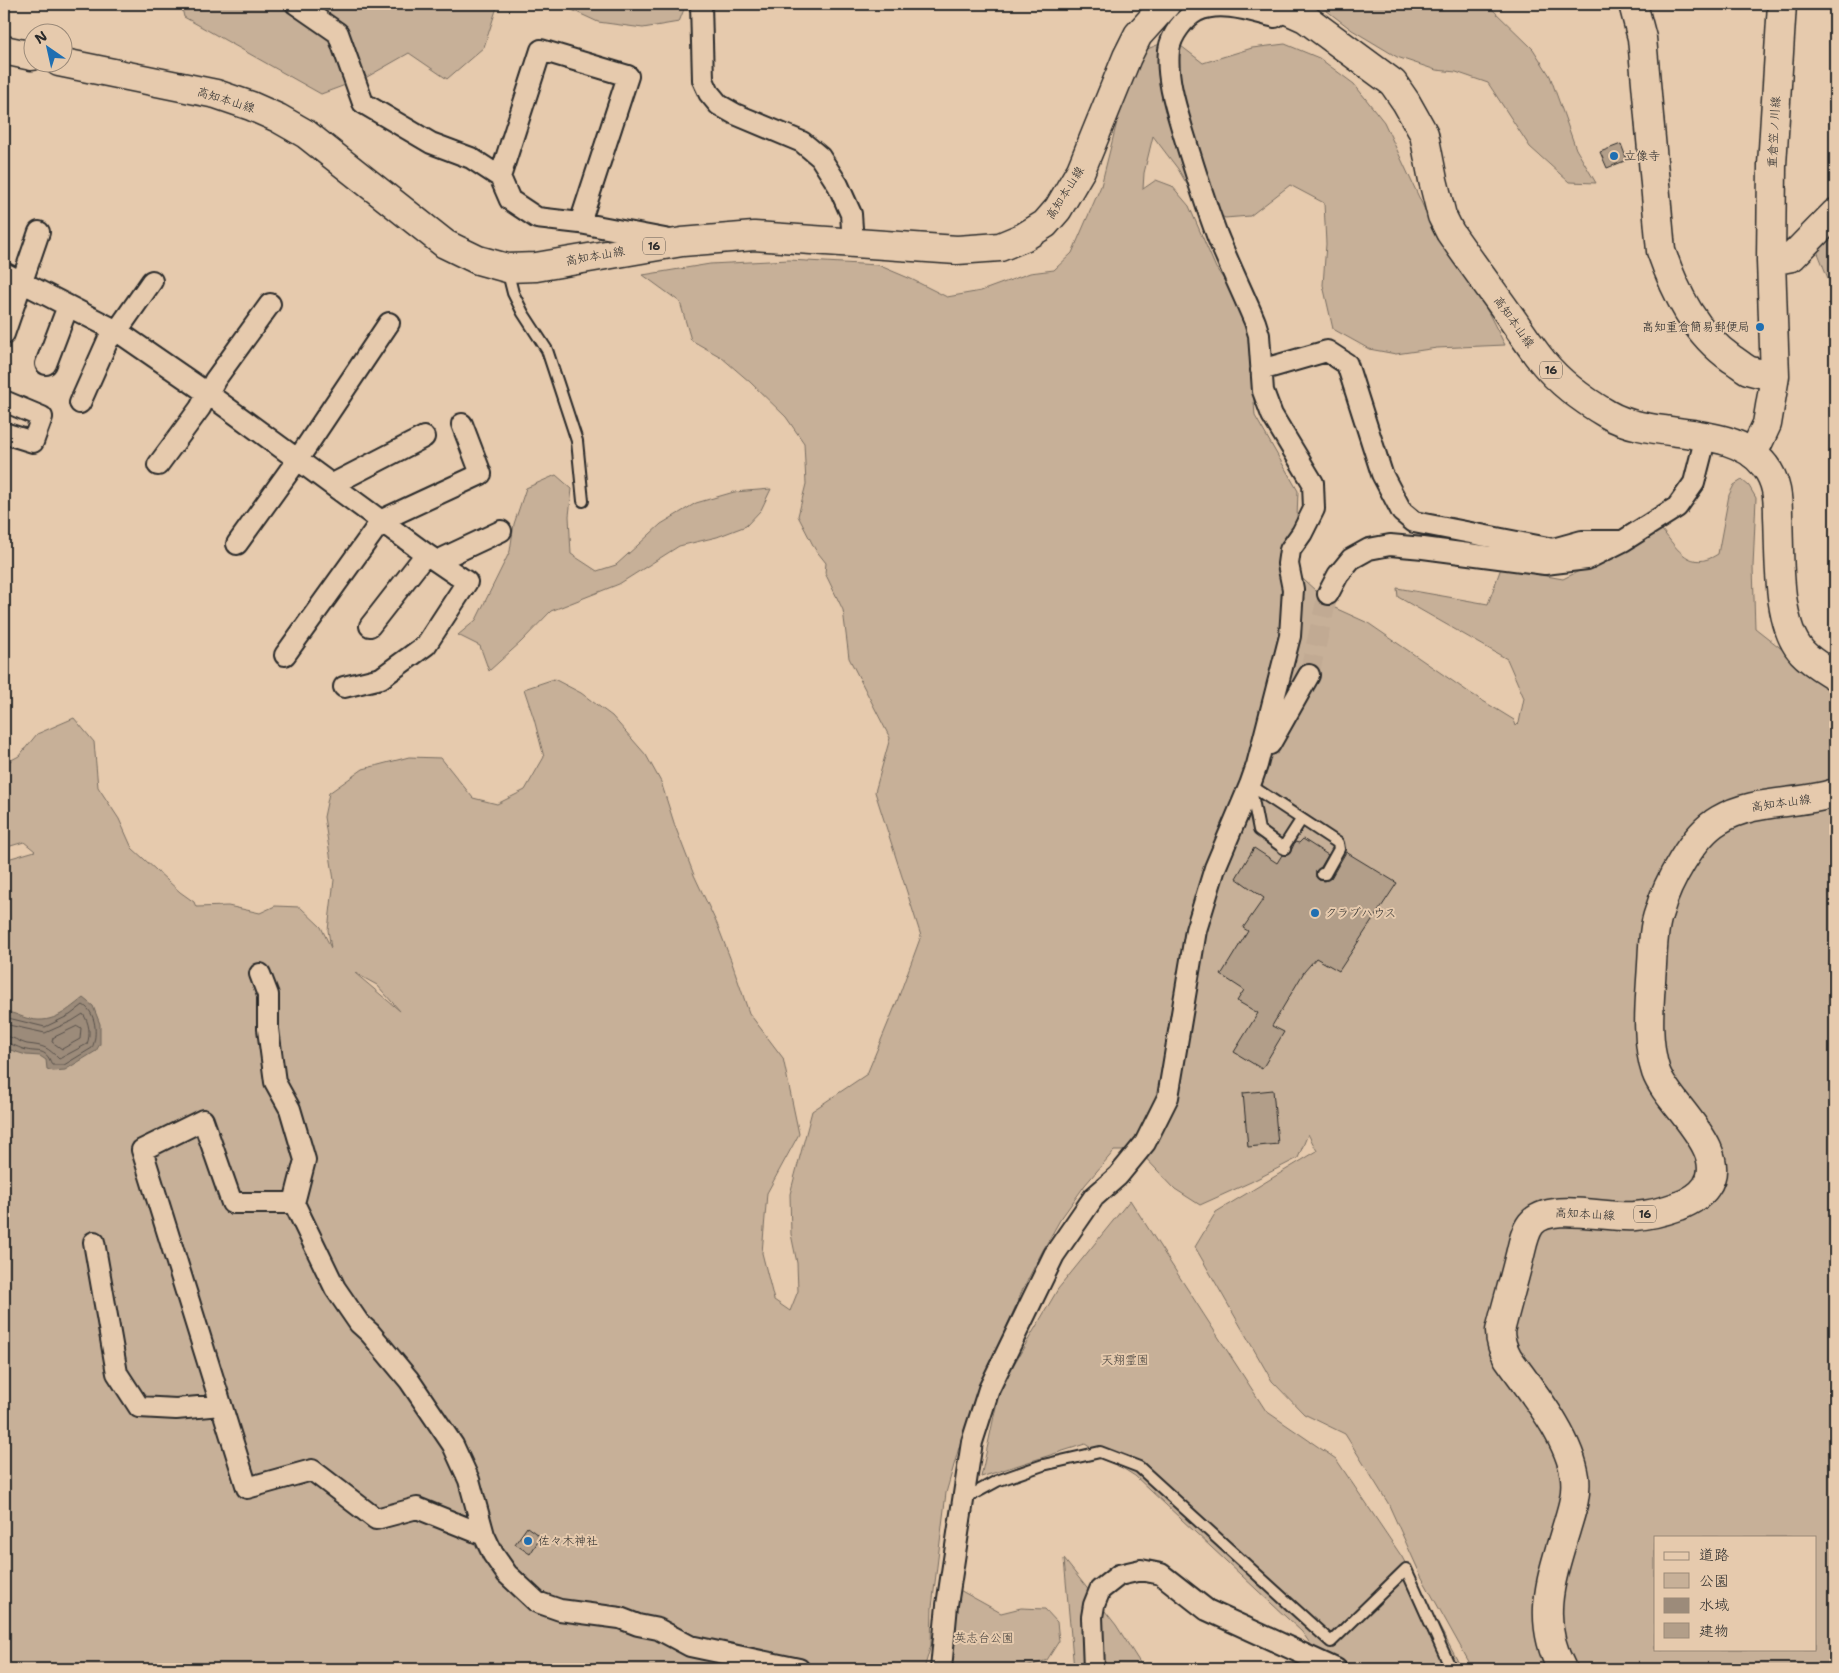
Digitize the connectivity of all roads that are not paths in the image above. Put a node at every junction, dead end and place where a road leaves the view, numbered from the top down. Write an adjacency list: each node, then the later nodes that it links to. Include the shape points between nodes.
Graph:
1 (296, 4): 10 (street, via 338,33 363,102 431,143 471,158)
2 (701, 4): 15 (street, via 703,80 709,93 719,105 802,142 820,157 838,184 851,214)
3 (1166, 4): 15 (main road, 高知本山線 / 16, via 1138,35 1081,170 1045,224 1000,247 957,250)
4 (1633, 4): 27 (main road, via 1642,38 1661,251 1667,268 1692,318 1719,350 1748,370)
5 (1782, 4): 16 (main road, 重倉笠ノ川線, via 1772,166)
6 (1280, 7): 26 (street, via 1275,17 1236,7 1215,6 1198,11 1176,31 1169,48 1169,72 1180,119 1217,235 1255,322); 33 (main road, 高知本山線 / 16, via 1305,18 1394,83 1424,134 1442,216 1450,232 1543,362 1569,388 1608,415 1634,424)
7 (4, 50): 8 (main road)
8 (22, 54)
9 (72, 65): 17 (main road, 高知本山線 / 16, via 216,94 278,118 306,134 445,244 478,260)
10 (500, 177): 12 (street, via 510,200 537,218); 12 (street, via 541,50 628,76)
11 (1835, 213): 16 (main road, via 1792,257)
12 (580, 223): 14 (street)
13 (39, 232): 18 (street)
14 (682, 242): 15 (main road, 高知本山線 / 16, via 754,236); 17 (main road, 高知本山線 / 16, via 536,267)
15 (853, 243)
16 (1771, 261): 27 (main road, 重倉笠ノ川線)
17 (507, 268): 39 (lane, via 513,293 547,350 577,441)
18 (12, 277): 21 (street); 24 (street)
19 (152, 281): 23 (street)
20 (270, 304): 28 (street)
21 (68, 306): 23 (street); 25 (street)
22 (389, 323): 36 (street)
23 (117, 331): 28 (street); 30 (street, via 108,340)
24 (4, 334)
25 (46, 364)
26 (1261, 370): 42 (street, via 1327,351 1347,364 1382,474 1402,512 1414,522 1553,549 1582,541); 51 (street, via 1263,391 1272,415 1313,483 1314,509 1290,550 1288,564 1293,589 1290,636)
27 (1775, 376): 35 (main road, 重倉笠ノ川線, via 1767,424)
28 (207, 393): 36 (street); 37 (street, via 200,408)
29 (4, 401): 32 (street, via 42,417 33,442)
30 (80, 403)
31 (462, 424): 40 (street, via 482,474)
32 (4, 433)
33 (1706, 436): 35 (main road, 高知本山線 / 16, via 1734,443); 42 (street, via 1694,483 1677,507)
34 (424, 437): 38 (street)
35 (1753, 454): 49 (main road, 高知本山線 / 16, via 1774,480 1778,502 1781,591 1793,640 1801,651)
36 (298, 459): 38 (street); 43 (street)
37 (158, 465)
38 (333, 484): 40 (street)
39 (583, 501)
40 (382, 520): 44 (street); 47 (street)
41 (501, 531): 44 (street)
42 (1623, 541): 45 (street, via 1587,559 1545,564 1390,545 1369,549 1352,559)
43 (237, 544)
44 (432, 558): 46 (street); 50 (street, via 467,582 426,645 381,678)
45 (1328, 594)
46 (370, 626)
47 (285, 655)
48 (1309, 675): 51 (street)
49 (1835, 676)
50 (344, 687)
51 (1257, 765): 52 (street)
52 (1250, 785): 54 (lane); 54 (lane, via 1259,830 1284,848); 60 (street, via 1215,868 1196,930 1168,1097 1145,1143 1118,1176 1094,1197 1054,1255 989,1389 972,1442)
53 (1835, 793): 67 (main road, 高知本山線 / 16, via 1754,806 1707,828 1671,880 1658,913 1650,1002 1652,1052 1658,1078 1703,1139 1711,1162 1707,1187 1687,1203 1635,1216 1549,1213 1532,1223 1525,1238 1500,1336 1508,1358 1572,1460 1576,1498 1553,1572 1548,1602 1550,1640)
54 (1301, 820): 55 (lane, via 1338,843 1339,849)
55 (1322, 874)
56 (260, 974): 57 (street, via 268,995 268,1029 275,1082 290,1109 305,1160)
57 (294, 1203): 59 (street, via 232,1203 203,1120 142,1150); 61 (street, via 335,1288 359,1323 410,1380 453,1445 469,1480)
58 (94, 1242): 59 (street, via 117,1374 139,1407 176,1409)
59 (221, 1405): 61 (street, via 247,1488 312,1470 376,1519 417,1508)
60 (963, 1500): 63 (street); 66 (lane, via 1006,1478 1100,1452 1139,1467 1331,1642 1406,1569)
61 (484, 1535): 62 (street, via 507,1574 538,1602 560,1610 620,1618 658,1629 690,1646)
62 (799, 1669)
63 (941, 1669)
64 (1094, 1669): 65 (street, via 1092,1617 1100,1590 1118,1575 1142,1570 1161,1574 1207,1610)
65 (1336, 1669)
66 (1451, 1669)
67 (1562, 1669)

